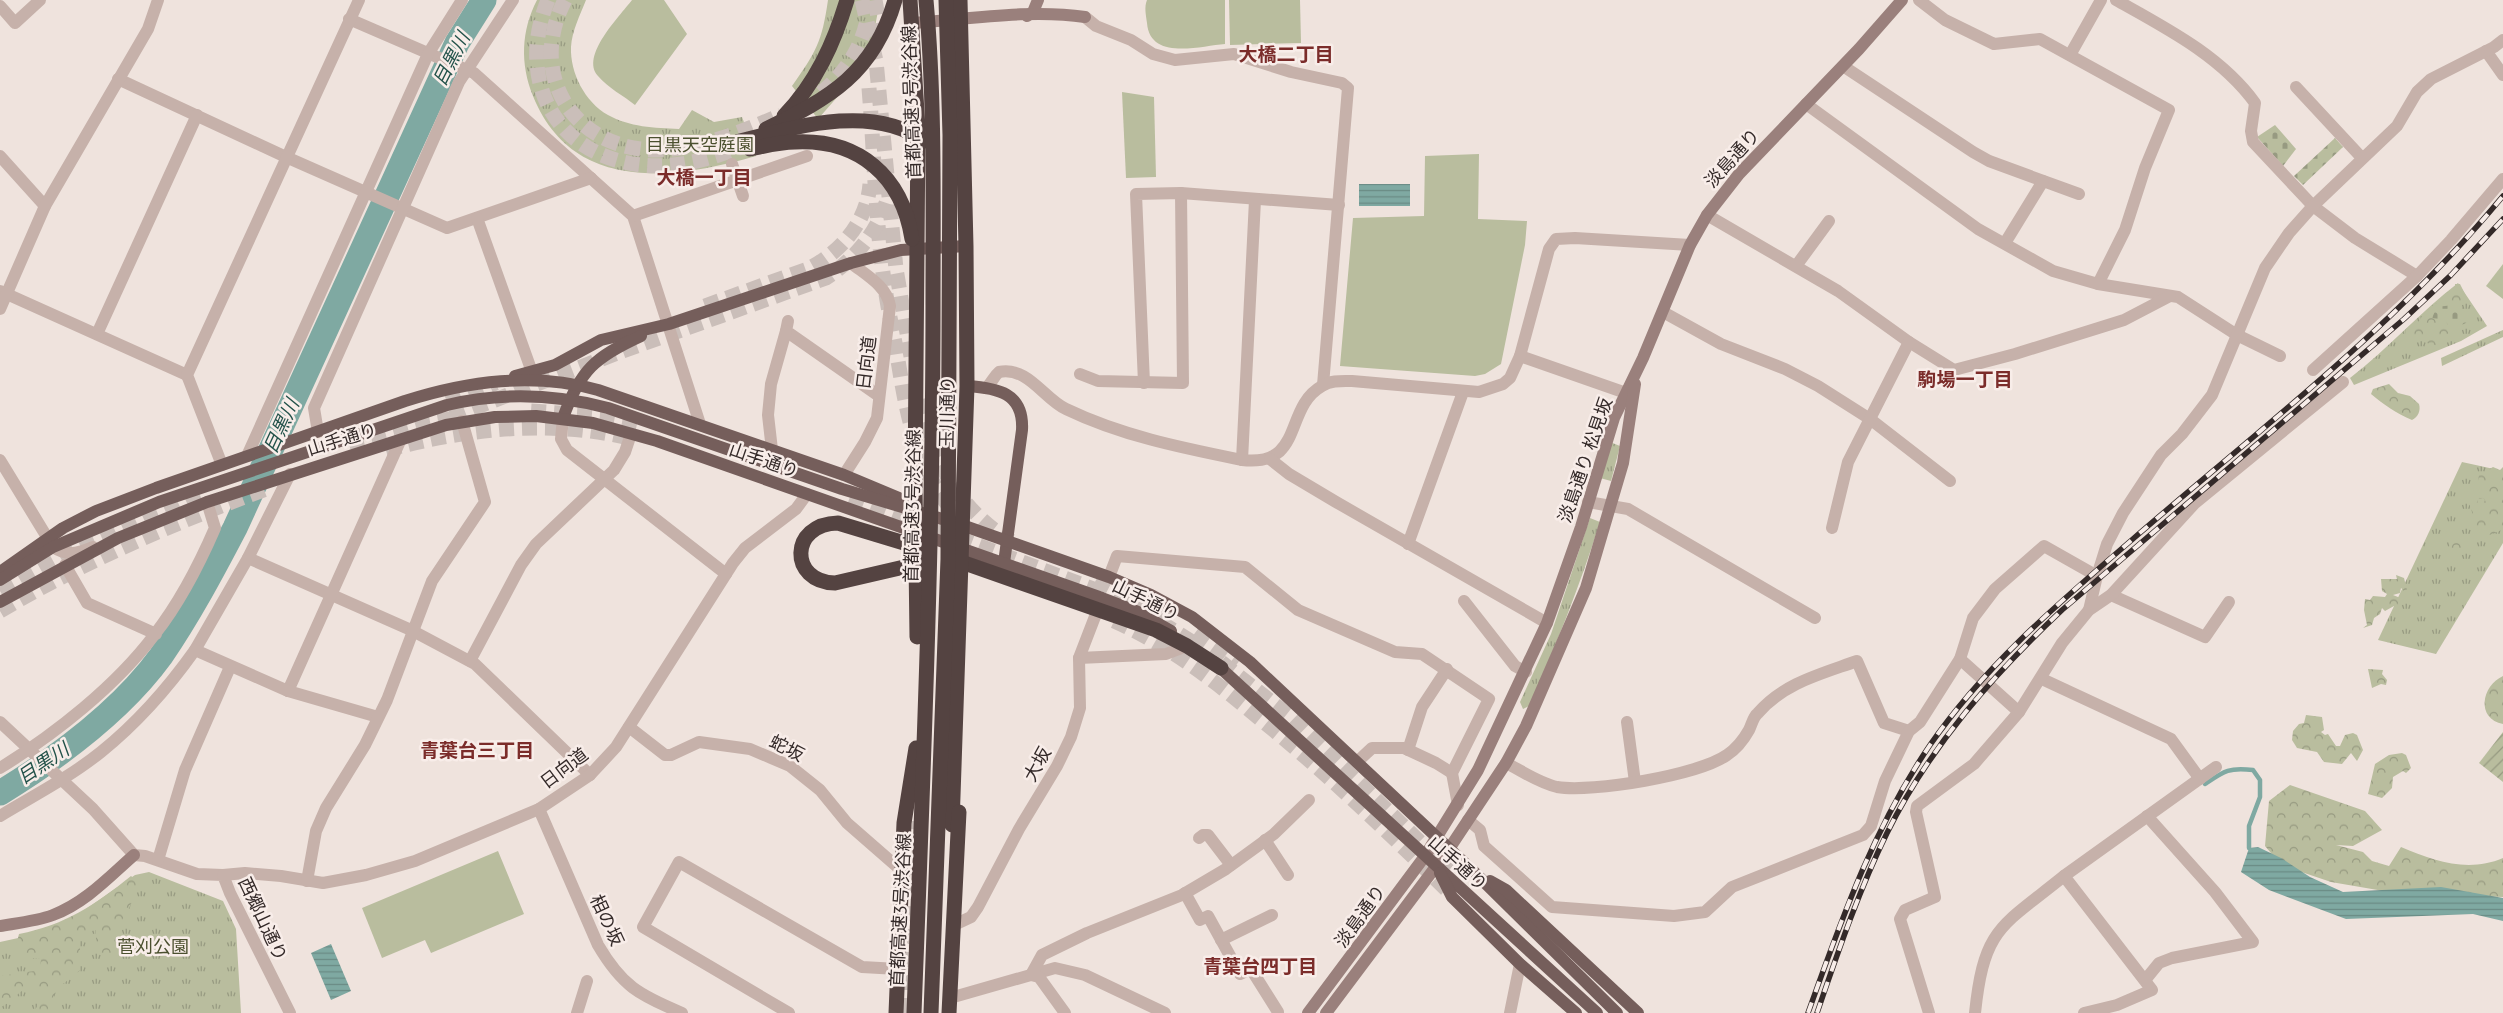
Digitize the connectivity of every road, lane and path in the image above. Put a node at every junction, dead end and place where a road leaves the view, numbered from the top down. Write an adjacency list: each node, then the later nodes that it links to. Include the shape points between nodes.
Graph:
1 (40, 0): 17 (street, via 16,22)
2 (158, 0): 30 (street, via 148,29)
3 (359, 0): 20 (street)
4 (462, 0): 25 (street)
5 (513, 0): 28 (street)
6 (847, 0): 34 (highway, via 829,50 808,88 775,125)
7 (895, 0): 34 (highway, via 878,44 852,77 807,109)
8 (910, 0): 22 (highway, 玉川通り)
9 (926, 0): 127 (highway, 首都高速3号渋谷線, via 932,129 933,421)
10 (946, 0): 154 (highway, 首都高速3号渋谷線, via 950,145 948,559)
11 (960, 0): 21 (highway, 玉川通り)
12 (1038, 0): 18 (main road, via 1033,12)
13 (1902, 0): 27 (main road, 淡島通り)
14 (1919, 0): 26 (street, via 1945,20 1994,44 2040,39)
15 (2101, 0): 26 (street)
16 (2116, 0): 50 (street, via 2159,24 2226,70 2255,103 2250,132 2253,142)
17 (0, 6)
18 (1026, 16): 19 (main road); 21 (main road)
19 (1085, 17): 48 (street, via 1096,26 1131,40 1153,54 1175,60 1234,54 1291,72 1342,83 1348,88)
20 (349, 19): 25 (street); 37 (street)
21 (961, 20): 22 (main road); 58 (highway, 玉川通り)
22 (912, 23): 59 (highway, 玉川通り, via 918,128)
23 (2503, 40): 24 (street)
24 (2486, 51): 29 (street); 38 (street, via 2431,79 2417,92 2397,126)
25 (430, 55): 28 (street); 44 (street)
26 (2070, 55): 63 (street, via 2169,110 2145,168 2125,230)
27 (1843, 66): 32 (main road, 淡島通り); 42 (street, via 1973,152)
28 (464, 70): 40 (street, via 474,73); 51 (street)
29 (2503, 75)
30 (118, 79): 33 (street); 49 (street)
31 (2296, 87): 38 (street)
32 (1806, 104): 52 (main road, 淡島通り, via 1728,186); 56 (street, via 1978,229)
33 (197, 115): 37 (street); 69 (street)
34 (745, 145): 127 (highway, via 819,142 841,148 878,168 900,197 911,231 914,262 921,533); 154 (highway, via 844,121 887,123 914,134 937,153 957,191 964,238 960,453 953,617)
35 (0, 156): 49 (street)
36 (807, 156): 53 (street)
37 (286, 157): 44 (street); 79 (street)
38 (2362, 158): 50 (street)
39 (732, 164): 46 (street)
40 (591, 178): 53 (street); 54 (street)
41 (2503, 179): 62 (street)
42 (2044, 181): 45 (street); 56 (street)
43 (1181, 193): 47 (street); 83 (street, via 1183,383); 83 (street, via 1136,194)
44 (369, 194): 51 (street); 99 (street)
45 (2079, 194)
46 (743, 196)
47 (1255, 200): 48 (street); 102 (street)
48 (1338, 205): 84 (street)
49 (45, 206): 64 (street)
50 (2313, 206): 62 (street, via 2355,238); 70 (street, via 2264,268)
51 (401, 208): 54 (street, via 447,228); 95 (street, via 314,408)
52 (1707, 215): 57 (main road, 淡島通り); 61 (street)
53 (633, 216): 68 (street)
54 (477, 218): 76 (street)
55 (1829, 221): 61 (street)
56 (2005, 243): 63 (street, via 2053,271)
57 (1690, 245): 67 (main road, 淡島通り); 72 (street, via 1575,238 1556,240 1549,249)
58 (966, 246): 59 (main road); 86 (highway, 玉川通り)
59 (918, 248): 60 (main road); 120 (highway, 玉川通り)
60 (851, 263): 68 (main road); 90 (street, 日向道, via 888,296 890,306)
61 (1796, 266): 71 (street, via 1838,291)
62 (2417, 276): 75 (street)
63 (2098, 284): 65 (street)
64 (3, 292): 66 (street); 69 (street)
65 (2170, 296): 70 (street, via 2178,297); 71 (street, via 2124,320 1954,370)
66 (0, 309)
67 (1663, 312): 77 (main road, 淡島通り); 92 (street, via 1721,344 1785,369)
68 (669, 324): 74 (main road, via 602,340); 85 (main road, via 610,350 592,365); 94 (street)
69 (97, 334): 79 (street)
70 (2237, 336): 73 (street); 124 (street, via 2212,395 2161,455 2123,513 2107,544)
71 (1909, 342): 92 (street)
72 (1520, 356): 88 (street, via 1510,378 1503,384 1484,391); 89 (street)
73 (2280, 356)
74 (569, 357): 76 (main road); 81 (main road)
75 (2313, 370)
76 (532, 372): 80 (main road)
77 (1637, 372): 89 (main road, 淡島通り 松見坂); 111 (main road, 淡島通り 松見坂, via 1622,463)
78 (1080, 374): 83 (street, via 1092,380)
79 (187, 375): 103 (street)
80 (483, 382): 81 (main road); 95 (main road, via 436,391)
81 (556, 382): 85 (main road); 91 (main road)
82 (2343, 382): 129 (street, via 2195,503)
83 (1144, 383)
84 (1323, 385): 88 (street, via 1352,381); 100 (street, via 1309,396 1289,438)
85 (576, 386): 91 (main road); 94 (main road)
86 (967, 386): 87 (main road); 159 (highway, 玉川通り)
87 (986, 388): 102 (street, via 998,372 1012,372 1036,384 1067,410 1150,440); 115 (main road, via 1013,399 1022,412)
88 (1463, 392): 117 (street)
89 (1626, 393): 110 (main road, 淡島通り 松見坂, via 1614,418)
90 (879, 396): 98 (street, via 787,326 771,384 768,414); 104 (street, 日向道, via 877,418)
91 (563, 418): 93 (main road, 山手通り, via 518,416); 96 (main road, 山手通り); 106 (street, via 563,445)
92 (1870, 419): 107 (street); 113 (street, via 1848,462)
93 (462, 422): 97 (main road, 山手通り); 137 (street, via 486,502 432,580)
94 (700, 424): 98 (main road)
95 (318, 432): 99 (main road)
96 (632, 434): 106 (street, via 625,452); 108 (main road, 山手通り)
97 (401, 439): 105 (main road, 山手通り); 128 (street)
98 (772, 450): 104 (main road)
99 (250, 455): 103 (main road)
100 (1270, 459): 102 (street); 117 (street, via 1289,474)
101 (0, 460): 116 (street)
102 (1242, 460)
103 (222, 465): 116 (main road, via 96,511)
104 (844, 475): 112 (main road)
105 (284, 476): 109 (main road, 山手通り); 118 (street)
106 (605, 480): 123 (street); 143 (street, via 536,544 521,565)
107 (1950, 481)
108 (807, 494): 119 (main road, 山手通り); 123 (street, 日向道, via 790,513 745,548)
109 (207, 502): 114 (main road); 138 (street, via 215,528 183,592)
110 (1588, 502): 111 (street); 136 (main road, 淡島通り 松見坂)
111 (1610, 506): 135 (street, via 1628,509); 162 (main road, 淡島通り 松見坂, via 1586,588 1570,629)
112 (959, 524): 115 (main road, 山手通り); 116 (main road, 山手通り, via 842,489 608,408 560,398 512,396 479,398 431,409)
113 (1832, 528)
114 (118, 538): 116 (street, via 73,554 66,554); 121 (main road)
115 (1007, 541): 119 (main road); 125 (main road, 山手通り)
116 (51, 543): 122 (main road); 126 (main road)
117 (1408, 544): 136 (street)
118 (248, 558): 128 (street); 140 (street)
119 (1004, 563): 133 (main road, 山手通り)
120 (917, 564): 133 (highway, via 823,583 809,575 802,561 803,543 807,534 819,526 838,523); 157 (highway, 玉川通り)
121 (65, 565): 130 (main road); 138 (street, via 87,603)
122 (0, 572)
123 (726, 574): 155 (street, 日向道)
124 (2097, 576): 134 (street); 142 (street, via 2044,546 1995,588 1973,618)
125 (1109, 577): 146 (street, via 1117,556 1245,567 1298,610 1395,652 1422,654); 161 (main road, 山手通り, via 1172,605 1219,636)
126 (0, 580)
127 (928, 590): 211 (highway, 首都高速3号渋谷線, via 923,822)
128 (331, 594): 137 (street); 149 (street)
129 (2111, 595): 132 (street, via 2205,637); 134 (street)
130 (0, 602)
131 (1464, 602): 147 (street, via 1515,666)
132 (2229, 602)
133 (1100, 603): 139 (highway); 141 (street, 大坂); 145 (main road, 山手通り, via 1136,611)
134 (2089, 610): 148 (street, via 2062,643)
135 (1815, 618)
136 (1547, 623): 147 (main road, 淡島通り 松見坂)
137 (411, 630): 143 (street); 151 (street)
138 (156, 634): 160 (street, via 100,691)
139 (1187, 646): 141 (street, via 1166,654); 145 (highway)
140 (195, 650): 144 (street); 167 (street, via 180,672 128,728 100,753)
141 (1078, 658): 195 (street, 大坂, via 1080,708 1068,744 1018,829 975,912 971,918)
142 (1960, 659): 150 (street); 156 (street, via 1920,722)
143 (470, 661): 166 (street)
144 (230, 667): 149 (street); 184 (street, via 185,770)
145 (1221, 668): 183 (main road, 山手通り)
146 (1447, 669): 158 (street, via 1422,707); 165 (street, via 1489,699)
147 (1526, 672): 171 (main road, 淡島通り 松見坂)
148 (2042, 679): 150 (street); 168 (street, via 2170,739)
149 (288, 692): 151 (street)
150 (2019, 712): 222 (street, via 1974,764 1917,806 1935,897 1905,910 1900,919)
151 (378, 717): 192 (street, via 316,831)
152 (0, 722): 160 (street)
153 (1627, 722): 169 (street)
154 (942, 726): 212 (highway, 首都高速3号渋谷線)
155 (629, 727): 166 (street, 日向道, via 616,747); 187 (street, 蛇坂, via 664,754 671,755 698,742 750,750 790,766 820,790 847,823)
156 (1909, 731): 169 (street, via 1884,723 1857,661 1791,684 1774,696 1756,714 1740,744 1717,762); 175 (street, via 1885,781 1871,826 1863,835 1732,887 1705,912 1692,915 1552,907 1484,846 1480,830)
157 (916, 748): 176 (highway, 玉川通り); 187 (highway, via 904,823)
158 (1408, 750): 161 (street, via 1372,748); 165 (street)
159 (954, 751): 177 (highway, 玉川通り); 195 (highway, via 960,826)
160 (31, 752): 164 (street); 167 (street)
161 (1357, 762): 179 (main road, 山手通り)
162 (1506, 763): 169 (street, via 1542,782 1557,786 1575,788); 175 (main road, 淡島通り 松見坂)
163 (2216, 767): 168 (street)
164 (0, 768)
165 (1452, 773): 171 (street)
166 (590, 774): 172 (street, 日向道)
167 (58, 777): 173 (street); 182 (street, via 93,809)
168 (2200, 779): 174 (street)
169 (1635, 782)
170 (1309, 800): 180 (street)
171 (1458, 805): 179 (main road, 淡島通り 松見坂)
172 (539, 809): 192 (street, 日向道, via 415,861 323,883); 208 (street, 相の坂, via 609,964 622,980 648,998)
173 (0, 816)
174 (2147, 816): 191 (street); 201 (street, via 2215,892 2253,942 2172,958 2159,963)
175 (1468, 820): 181 (main road, 淡島通り 松見坂)
176 (913, 821)
177 (952, 825)
178 (1199, 838): 185 (street, via 1208,835)
179 (1437, 838): 181 (main road, 山手通り); 183 (main road, 淡島通り)
180 (1265, 840): 185 (street); 190 (street)
181 (1449, 849): 186 (main road, 淡島通り); 188 (main road, 山手通り)
182 (134, 855): 184 (street, 西郷山通り); 196 (main road, via 71,907 47,917)
183 (1425, 856): 186 (main road, 山手通り); 215 (main road, 淡島通り)
184 (158, 860): 189 (street, 西郷山通り, via 197,874)
185 (1231, 865): 193 (street)
186 (1436, 866): 198 (main road, via 1452,897); 216 (main road, 淡島通り); 219 (main road, 山手通り)
187 (902, 871): 199 (highway)
188 (1474, 872): 220 (main road, 山手通り); 221 (main road, via 1506,890)
189 (223, 875): 192 (street, 日向道, via 245,873); 206 (street, 西郷山通り)
190 (1288, 875)
191 (2064, 876): 201 (street); 223 (street, via 2014,914 1993,937 1980,972)
192 (307, 881)
193 (1185, 893): 197 (street, via 1200,920 1208,916); 200 (street, via 1042,955)
194 (1272, 915): 197 (street)
195 (954, 925): 203 (highway)
196 (0, 926)
197 (1221, 940): 205 (street, via 1240,974 1251,969)
198 (1520, 964): 217 (street); 218 (main road)
199 (898, 969): 209 (street, via 862,967 679,862 643,927); 210 (highway)
200 (1031, 975): 203 (street); 213 (street, via 1039,977); 214 (street, via 1055,968 1072,971)
201 (2146, 979): 204 (street, via 2152,990)
202 (587, 981): 207 (street)
203 (949, 1005)
204 (2118, 1009): 224 (street)
205 (1278, 1012)
206 (290, 1013)
207 (578, 1013)
208 (682, 1013)
209 (788, 1013)
210 (896, 1013)
211 (914, 1013)
212 (931, 1013)
213 (1065, 1013)
214 (1165, 1013)
215 (1308, 1013)
216 (1326, 1013)
217 (1510, 1013)
218 (1576, 1013)
219 (1597, 1013)
220 (1617, 1013)
221 (1638, 1013)
222 (1929, 1013)
223 (1975, 1013)
224 (2084, 1013)

